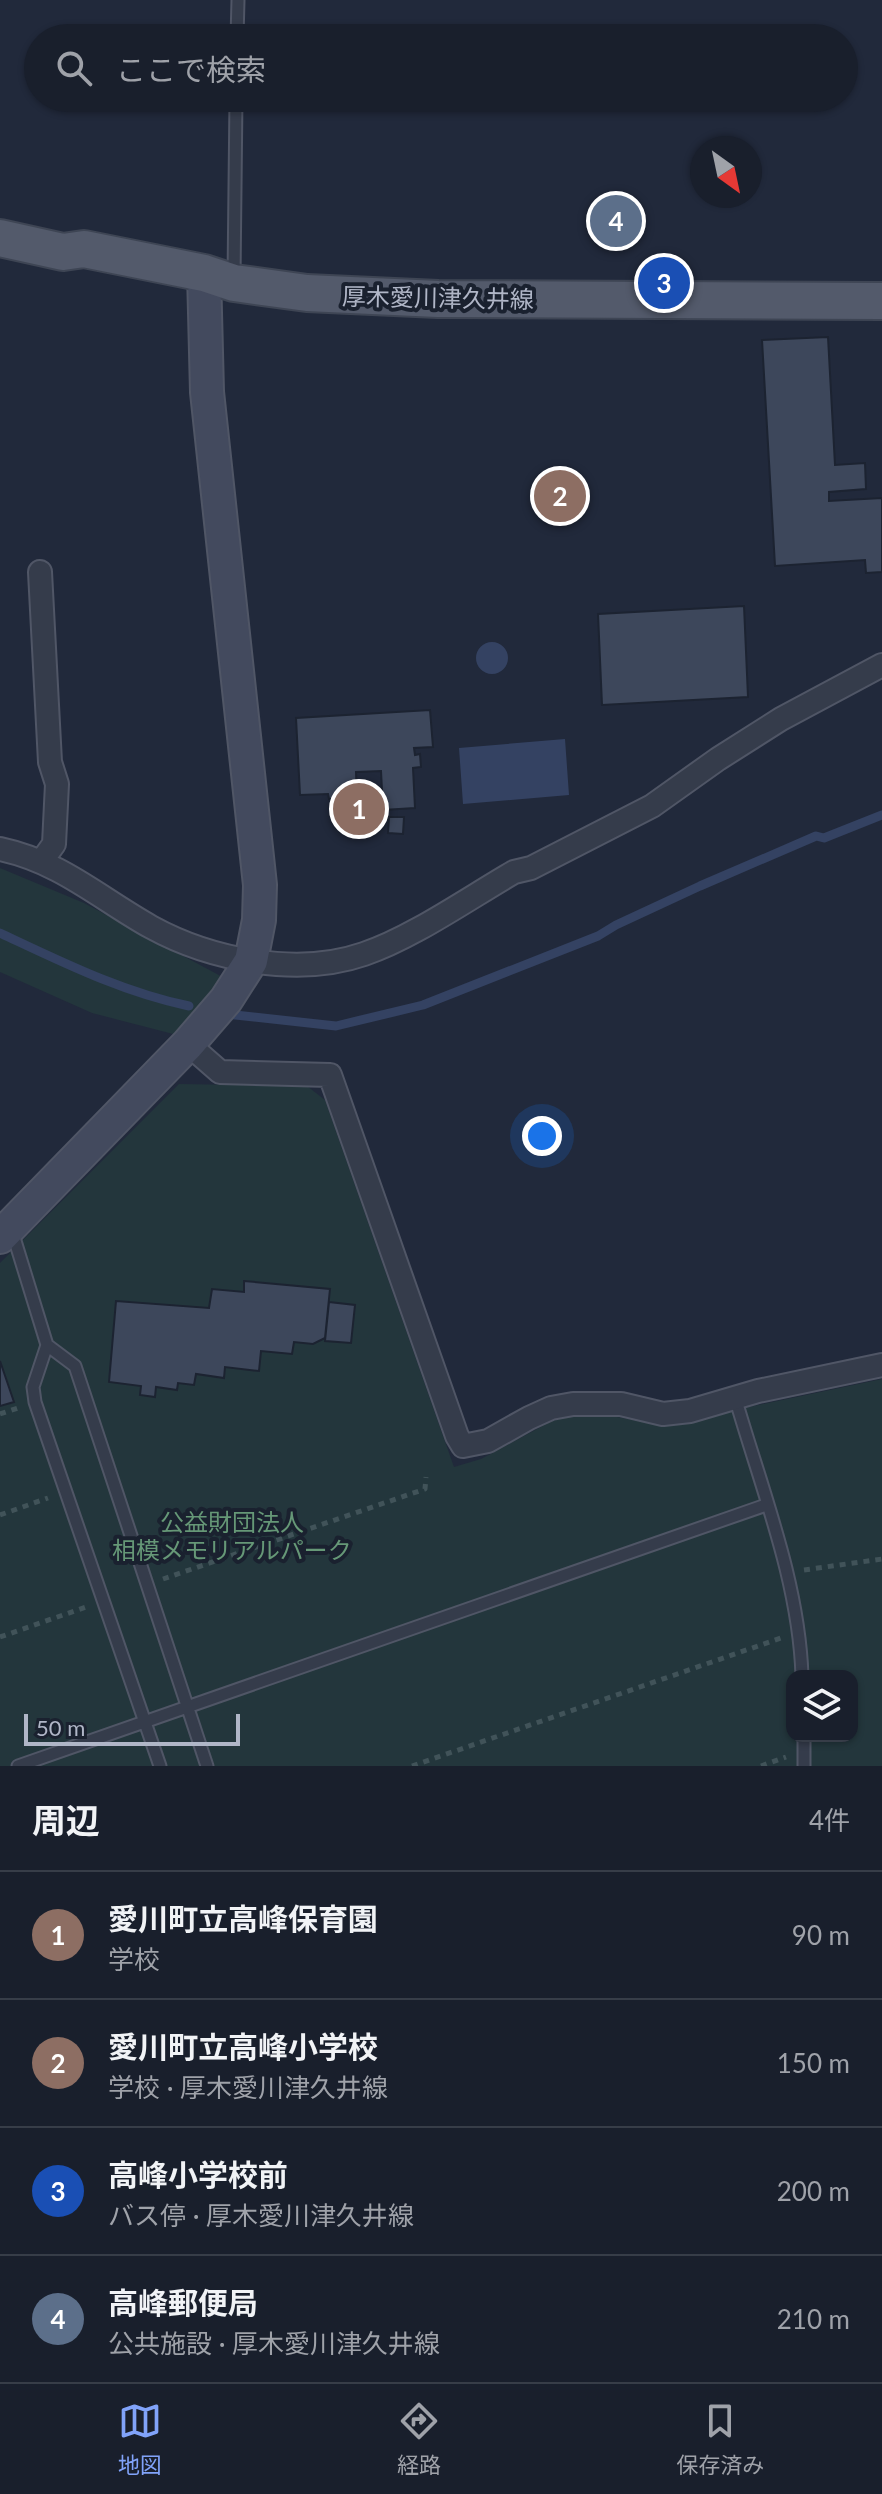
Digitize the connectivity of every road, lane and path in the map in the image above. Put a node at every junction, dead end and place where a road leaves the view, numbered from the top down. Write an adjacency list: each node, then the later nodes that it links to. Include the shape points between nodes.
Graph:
1 (238, 0): 2 (lane)
2 (237, 24)
3 (235, 112): 5 (lane)
4 (0, 238): 5 (main road, 厚木愛川津久井線, via 63,252 84,249)
5 (219, 278): 6 (main road, 厚木愛川津久井線, via 307,293 438,299); 11 (street, via 207,392 260,885)
6 (882, 301)
7 (40, 572): 10 (street, via 50,762 57,784 54,844)
8 (882, 665): 11 (street, via 781,719 652,806 514,872 389,944 331,962)
9 (0, 849): 10 (street)
10 (41, 862): 11 (street, via 73,876 152,928)
11 (251, 961): 12 (street)
12 (188, 1044): 13 (street); 16 (street, via 220,1072 330,1075 463,1446 488,1441 551,1408 573,1404 621,1404 663,1414)
13 (5, 1232): 14 (lane)
14 (47, 1345): 18 (lane, via 33,1387); 23 (lane, via 75,1366)
15 (882, 1365): 16 (street)
16 (735, 1397): 19 (lane)
17 (426, 1477): 23 (path, via 425,1489)
18 (66, 1492): 20 (path); 24 (lane)
19 (766, 1505): 22 (lane); 28 (lane)
20 (0, 1515)
21 (882, 1559): 22 (path)
22 (786, 1572): 25 (lane)
23 (147, 1585): 28 (lane)
24 (103, 1601): 26 (path); 29 (lane)
25 (797, 1632): 27 (lane); 34 (path)
26 (0, 1637)
27 (801, 1670)
28 (186, 1707): 29 (lane); 33 (lane)
29 (144, 1722): 31 (lane); 32 (lane)
30 (804, 1742): 35 (lane)
31 (18, 1766)
32 (160, 1766)
33 (207, 1766)
34 (412, 1766)
35 (804, 1766)

